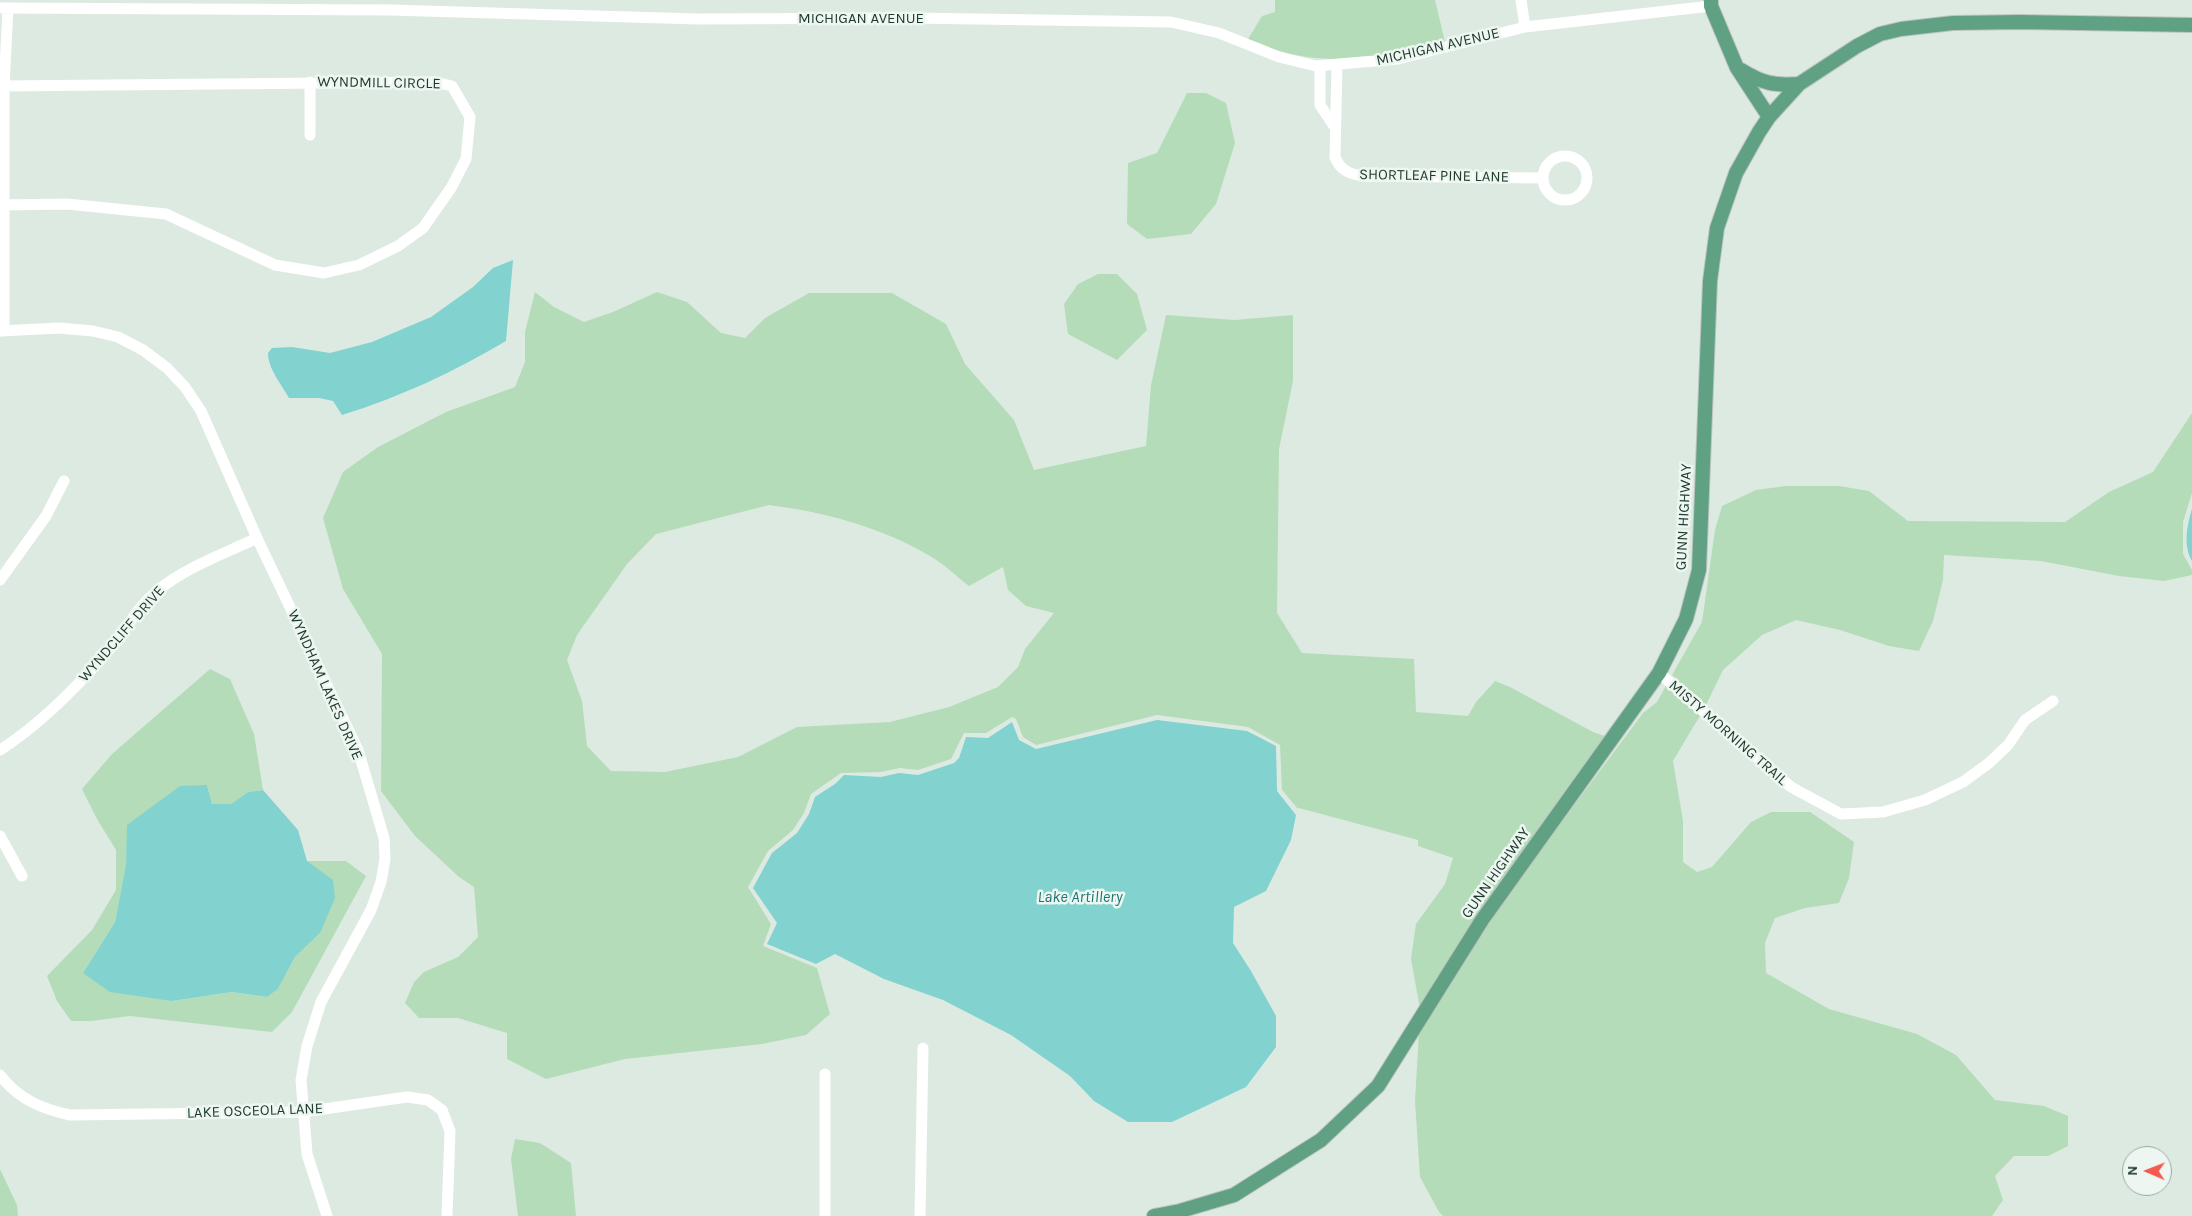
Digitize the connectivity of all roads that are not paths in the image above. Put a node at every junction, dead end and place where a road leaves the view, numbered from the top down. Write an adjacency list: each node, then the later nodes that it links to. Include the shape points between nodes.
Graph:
1 (1521, 0): 5 (street)
2 (1711, 3): 5 (street, MICHIGAN AVENUE); 8 (main road)
3 (4, 8): 7 (street, MICHIGAN AVENUE, via 390,10 698,19 1171,22 1219,33 1279,56); 11 (street)
4 (2192, 25): 10 (main road, GUNN HIGHWAY, via 1995,22 1901,29 1880,34 1857,46)
5 (1525, 27): 6 (street, MICHIGAN AVENUE, via 1398,59)
6 (1337, 65): 7 (street, MICHIGAN AVENUE); 13 (street, SHORTLEAF PINE LANE)
7 (1320, 66): 13 (street, via 1320,105)
8 (1737, 68): 10 (main road, via 1758,80 1779,85); 12 (main road)
9 (310, 82): 11 (street, WYNDMILL CIRCLE); 14 (street); 16 (street, WYNDMILL CIRCLE, via 435,82 452,86 470,117 466,159 451,188 423,228 398,246 359,265 324,273 275,265 166,214 67,204)
10 (1799, 84): 12 (main road, GUNN HIGHWAY)
11 (2, 87): 16 (street)
12 (1769, 117): 21 (main road, GUNN HIGHWAY, via 1736,173 1717,228 1710,281 1700,570 1686,619)
13 (1334, 126): 15 (street, SHORTLEAF PINE LANE, via 1335,157 1346,172 1354,175)
14 (310, 135)
15 (1543, 178)
16 (2, 205): 17 (street)
17 (2, 331): 19 (street, WYNDHAM LAKES DRIVE, via 59,328 101,333 118,337 143,350 167,368 185,387 200,411)
18 (64, 481): 20 (street, via 46,516)
19 (258, 538): 23 (street, WYNDCLIFF DRIVE, via 175,576 154,592 109,650 69,694); 29 (street, WYNDHAM LAKES DRIVE, via 358,750 384,838 385,858 372,910 321,1002 307,1046 301,1080)
20 (0, 580)
21 (1659, 673): 22 (street, MISTY MORNING TRAIL, via 1790,787 1842,814 1883,812 1925,800 1963,782 2008,745 2025,720); 34 (main road, GUNN HIGHWAY, via 1482,920 1378,1086 1321,1140 1234,1195)
22 (2053, 701)
23 (0, 750)
24 (0, 836): 25 (street)
25 (22, 876)
26 (923, 1048): 33 (street)
27 (825, 1074): 32 (street)
28 (0, 1075): 29 (street, LAKE OSCEOLA LANE, via 23,1098 45,1110 70,1115)
29 (303, 1112): 30 (street, WYNDHAM LAKES DRIVE, via 307,1154); 31 (street, LAKE OSCEOLA LANE, via 407,1098 428,1100 442,1110 450,1131)
30 (327, 1216)
31 (447, 1216)
32 (825, 1216)
33 (920, 1216)
34 (1154, 1216)

